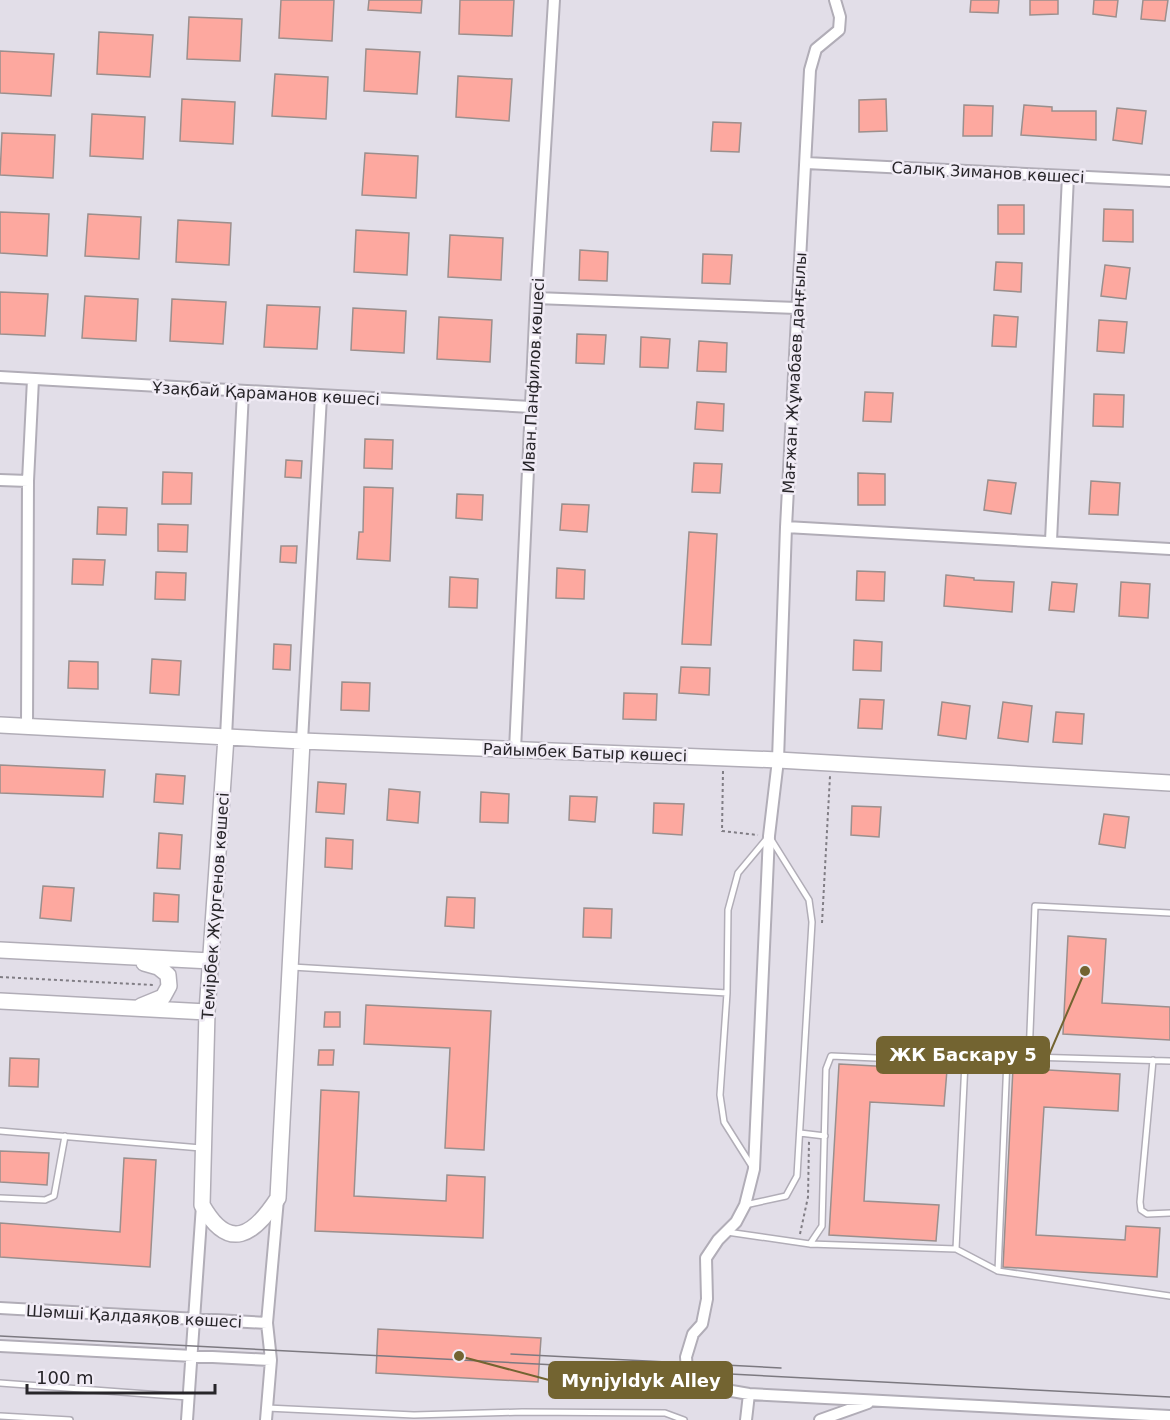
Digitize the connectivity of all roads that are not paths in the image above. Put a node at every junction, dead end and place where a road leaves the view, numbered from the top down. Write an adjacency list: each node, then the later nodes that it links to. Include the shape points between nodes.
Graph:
1 (554, 0): 6 (street, Иван Панфилов көшесі)
2 (835, 0): 3 (street, Мағжан Жұмабаев даңғылы, via 839,30 816,49 810,70)
3 (806, 163): 4 (street, Салық Зиманов көшесі); 7 (street, Мағжан Жұмабаев даңғылы)
4 (1068, 176): 5 (street, Салық Зиманов көшесі); 16 (street)
5 (1170, 181)
6 (536, 298): 7 (street); 12 (street, Иван Панфилов көшесі)
7 (797, 308): 15 (street, Мағжан Жұмабаев даңғылы)
8 (0, 377): 9 (street, Ұзақбай Қараманов көшесі)
9 (33, 379): 10 (street, Ұзақбай Қараманов көшесі); 14 (street)
10 (243, 392): 11 (street, Ұзақбай Қараманов көшесі); 20 (street, Темірбек Жүргенов көшесі)
11 (321, 396): 12 (street, Ұзақбай Қараманов көшесі); 21 (street)
12 (531, 407): 22 (street, Иван Панфилов көшесі)
13 (0, 480): 14 (street)
14 (27, 481): 19 (street)
15 (786, 527): 16 (street); 23 (street, Мағжан Жұмабаев даңғылы)
16 (1051, 541): 17 (street)
17 (1170, 549)
18 (0, 725): 19 (street, Райымбек Батыр көшесі)
19 (27, 727): 20 (street, Райымбек Батыр көшесі)
20 (226, 737): 21 (street, Райымбек Батыр көшесі); 29 (street, Темірбек Жүргенов көшесі)
21 (302, 741): 22 (street, Райымбек Батыр көшесі); 30 (street)
22 (515, 750): 23 (street, Райымбек Батыр көшесі)
23 (778, 760): 24 (street, Райымбек Батыр көшесі); 25 (street, Мағжан Жұмабаев даңғылы)
24 (1170, 783)
25 (770, 836): 31 (lane, via 738,873 735,883 728,910); 41 (lane, via 809,900 812,922); 45 (street, Мағжан Жұмабаев даңғылы)
26 (1170, 913): 35 (lane, via 1035,906)
27 (0, 950): 28 (street)
28 (124, 957): 29 (street); 33 (street, via 158,967 168,975 169,986 163,998)
29 (211, 961): 34 (street, Темірбек Жүргенов көшесі)
30 (290, 967): 31 (lane); 47 (street)
31 (727, 993): 45 (lane, via 720,1095 723,1122)
32 (0, 1001): 33 (street)
33 (129, 1007): 34 (street)
34 (207, 1012): 44 (street, Темірбек Жүргенов көшесі)
35 (1029, 1057): 36 (lane); 37 (lane)
36 (1007, 1059): 39 (lane); 54 (lane)
37 (1153, 1060): 38 (lane); 50 (lane, via 1140,1202 1141,1210 1147,1214)
38 (1170, 1061)
39 (965, 1062): 43 (lane, via 831,1056 826,1069); 53 (lane)
40 (0, 1131): 42 (lane)
41 (800, 1133): 43 (lane); 49 (lane, via 797,1176 786,1196)
42 (65, 1136): 44 (lane); 46 (lane, via 54,1196 45,1200)
43 (825, 1136): 52 (lane, via 822,1226)
44 (203, 1148): 48 (street, Темірбек Жүргенов көшесі)
45 (754, 1169): 49 (street, Мағжан Жұмабаев даңғылы)
46 (0, 1198)
47 (278, 1198): 48 (street, via 255,1228 238,1234 219,1229); 58 (street)
48 (202, 1205): 57 (street, Темірбек Жүргенов көшесі)
49 (745, 1205): 51 (street, Мағжан Жұмабаев даңғылы)
50 (1170, 1213)
51 (726, 1232): 52 (lane); 63 (street, Мағжан Жұмабаев даңғылы, via 706,1258 707,1299 702,1324 688,1346 687,1370 697,1385)
52 (810, 1244): 53 (lane)
53 (956, 1249): 54 (lane)
54 (998, 1271): 55 (lane)
55 (1170, 1296)
56 (0, 1308): 57 (street, Шәмші Қалдаяқов көшесі)
57 (193, 1319): 58 (street, Шәмші Қалдаяқов көшесі); 60 (street, Темірбек Жүргенов көшесі)
58 (267, 1323): 61 (street)
59 (0, 1346): 60 (street)
60 (190, 1355): 61 (street); 64 (street, Темірбек Жүргенов көшесі)
61 (271, 1360): 66 (street)
62 (0, 1383): 64 (lane)
63 (748, 1394): 65 (street); 77 (street)
64 (188, 1397): 73 (street, Темірбек Жүргенов көшесі)
65 (876, 1401): 71 (street); 78 (street)
66 (267, 1408): 67 (lane); 74 (street)
67 (321, 1411): 70 (lane); 75 (lane)
68 (0, 1416): 72 (lane)
69 (1170, 1416): 71 (street)
70 (382, 1417): 76 (lane, via 665,1413)
71 (1140, 1417)
72 (69, 1420)
73 (187, 1420)
74 (266, 1420)
75 (324, 1420)
76 (684, 1420)
77 (746, 1420)
78 (820, 1420)

